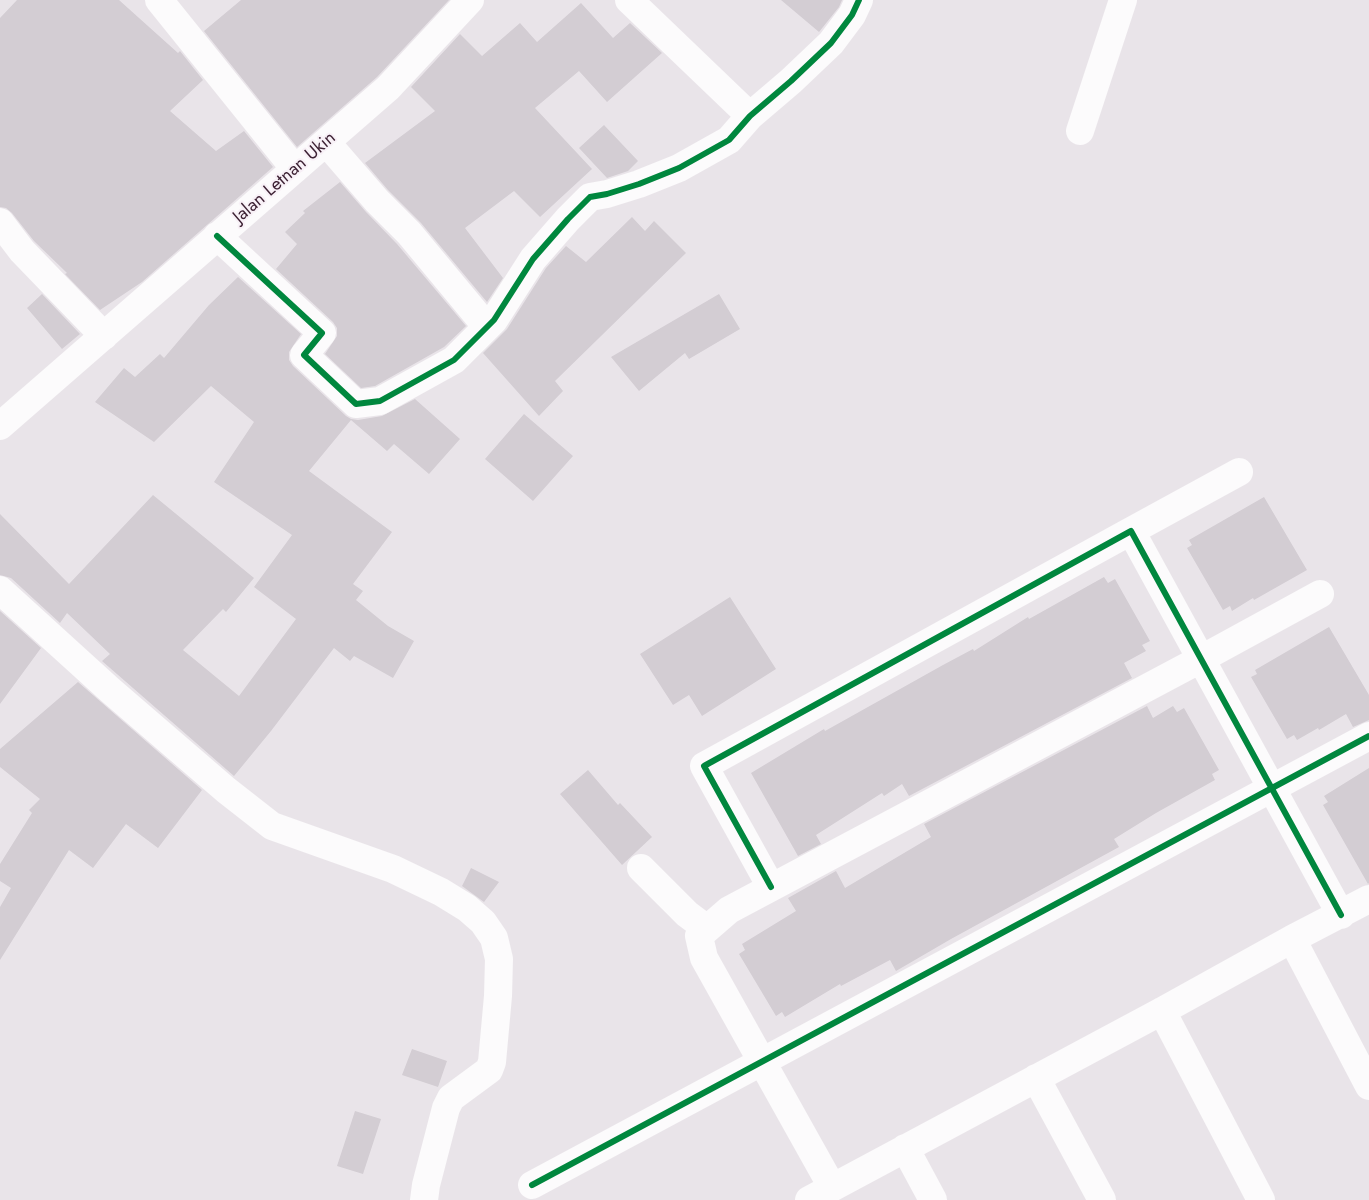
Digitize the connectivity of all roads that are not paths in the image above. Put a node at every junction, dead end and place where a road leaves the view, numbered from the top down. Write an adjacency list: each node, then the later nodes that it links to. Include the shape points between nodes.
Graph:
1 (160, 0): 9 (street)
2 (470, 0): 8 (street, Jalan Letnan Ukin, via 388,88)
3 (629, 0): 6 (street)
4 (860, 0): 6 (street, via 831,42)
5 (1123, 0): 7 (street)
6 (750, 116): 12 (street, via 729,140 679,168 639,184 590,197 533,259)
7 (1080, 131)
8 (326, 142): 9 (street, Jalan Letnan Ukin); 12 (street, via 377,201 410,233)
9 (295, 169): 11 (street, Jalan Letnan Ukin)
10 (0, 222): 13 (street, via 22,251)
11 (218, 236): 12 (street, via 322,334 304,355 356,404 380,401 454,360); 13 (street, Jalan Letnan Ukin)
12 (487, 327)
13 (104, 336): 14 (street, Jalan Letnan Ukin)
14 (0, 426)
15 (1239, 472): 16 (street)
16 (1130, 531): 19 (street); 23 (street, via 704,766)
17 (0, 590): 35 (street, via 110,690 272,826 393,869 441,892 483,922 494,938 499,958 492,1062 489,1070 451,1098 446,1108)
18 (1320, 594): 19 (street)
19 (1201, 659): 21 (street); 23 (street)
20 (1369, 736): 21 (street)
21 (1272, 789): 25 (street); 29 (street)
22 (641, 868): 26 (street, via 703,926)
23 (771, 888): 26 (street, via 729,910)
24 (1369, 900): 25 (street)
25 (1341, 915): 27 (street)
26 (699, 936): 29 (street, via 704,958)
27 (1292, 938): 28 (street); 31 (street)
28 (1162, 1011): 30 (street); 38 (street)
29 (762, 1061): 33 (street); 34 (street)
30 (1036, 1078): 32 (street); 37 (street)
31 (1369, 1086)
32 (905, 1148): 34 (street); 36 (street)
33 (532, 1185)
34 (821, 1194)
35 (424, 1200)
36 (933, 1200)
37 (1102, 1200)
38 (1261, 1200)

